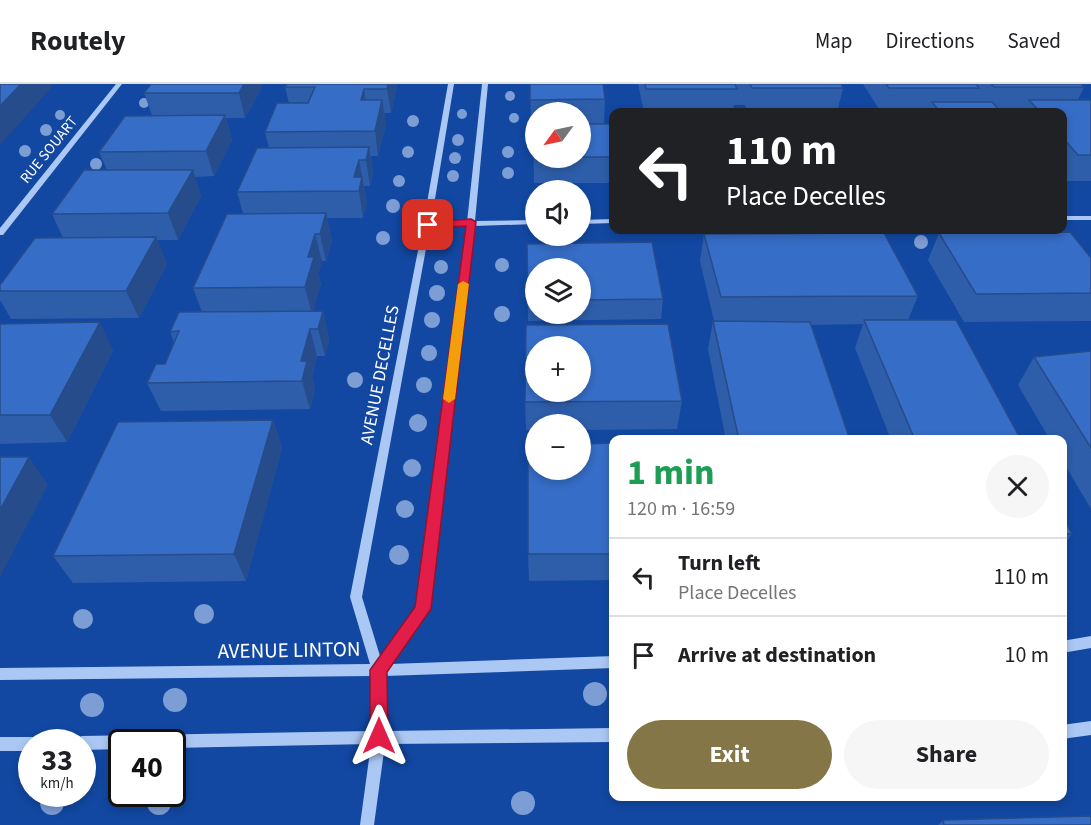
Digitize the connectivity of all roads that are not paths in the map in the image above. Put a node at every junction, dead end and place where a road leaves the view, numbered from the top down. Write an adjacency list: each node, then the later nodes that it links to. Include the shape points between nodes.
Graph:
1 (119, 84): 11 (street, RUE SOUART)
2 (451, 84): 10 (street, AVENUE DECELLES)
3 (485, 84): 7 (street)
4 (1067, 218): 5 (street)
5 (1091, 218)
6 (609, 221): 9 (street)
7 (471, 222): 8 (street); 10 (street); 15 (street, via 423,609)
8 (525, 222)
9 (591, 222)
10 (428, 225): 15 (street, AVENUE DECELLES, via 356,597)
11 (0, 232)
12 (1091, 642): 13 (street)
13 (1067, 646)
14 (609, 662): 15 (street, AVENUE LINTON)
15 (378, 670): 16 (street, AVENUE LINTON); 20 (street, AVENUE DECELLES)
16 (0, 674)
17 (1091, 728): 18 (street)
18 (1067, 731)
19 (609, 735): 20 (street)
20 (379, 736): 21 (street); 24 (street, AVENUE DECELLES)
21 (96, 743)
22 (0, 744): 23 (street)
23 (18, 744)
24 (367, 825)

